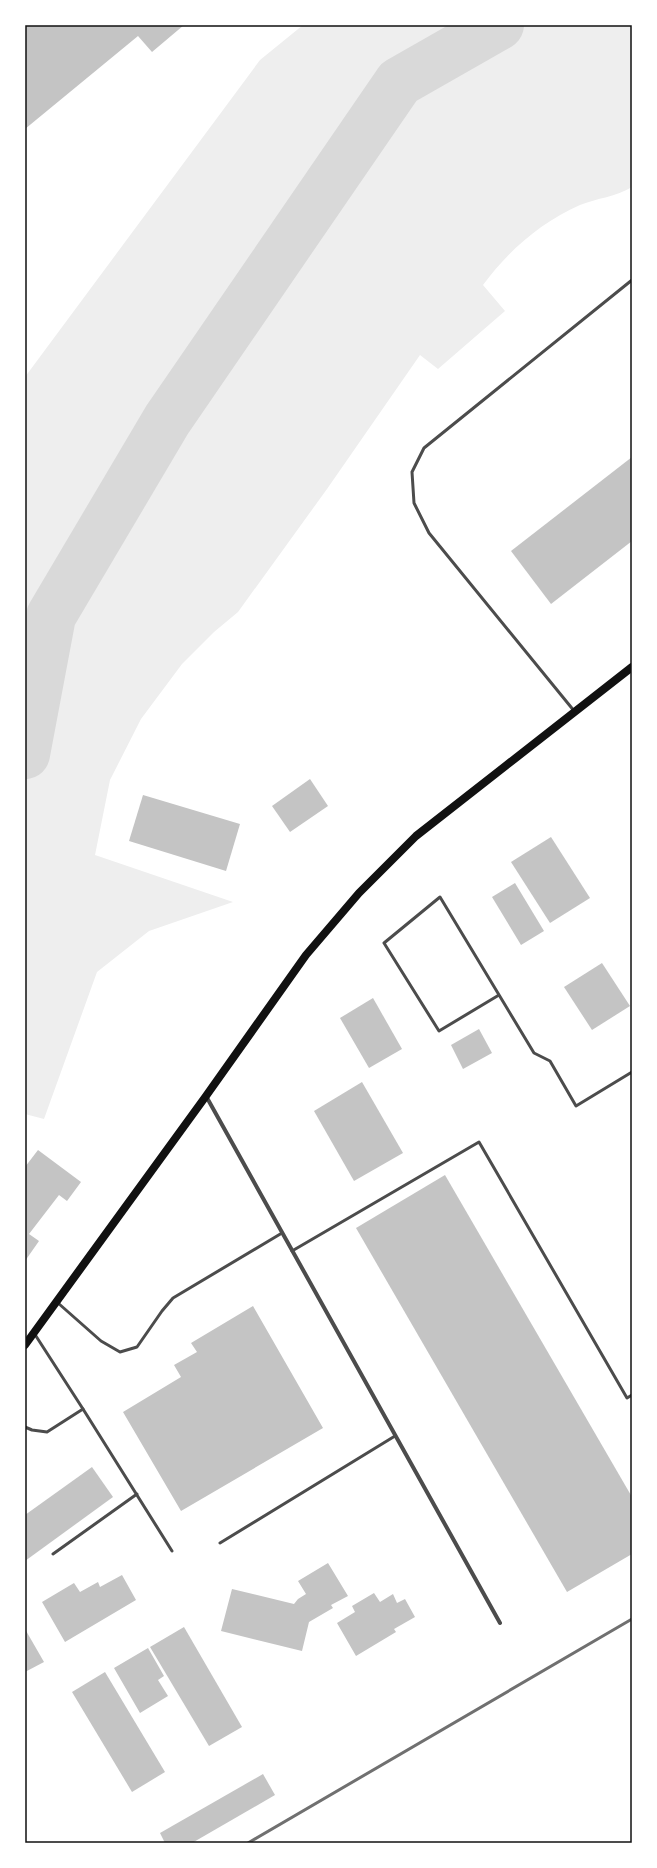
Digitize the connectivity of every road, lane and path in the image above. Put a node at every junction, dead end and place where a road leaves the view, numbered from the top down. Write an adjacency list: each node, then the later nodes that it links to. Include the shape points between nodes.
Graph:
1 (632, 280): 3 (lane, via 424,448 412,472 414,503 429,533)
2 (632, 667): 3 (main road)
3 (574, 712): 6 (main road, via 416,836 359,893 306,955)
4 (499, 995): 4 (lane, via 440,897 384,943 439,1031); 5 (lane, via 534,1053 550,1062 576,1106)
5 (632, 1072)
6 (206, 1096): 7 (street); 9 (main road)
7 (282, 1233): 8 (street); 9 (lane, via 173,1298 137,1347 120,1352 101,1341)
8 (292, 1251): 12 (lane, via 479,1142 627,1398); 15 (street)
9 (56, 1302): 10 (main road)
10 (34, 1332): 11 (main road); 13 (lane)
11 (25, 1345)
12 (632, 1395)
13 (83, 1408): 14 (lane, via 47,1432); 16 (lane)
14 (25, 1427)
15 (395, 1436): 17 (lane); 20 (street)
16 (137, 1494): 18 (lane); 19 (lane)
17 (220, 1543)
18 (172, 1551)
19 (53, 1554)
20 (500, 1623)

